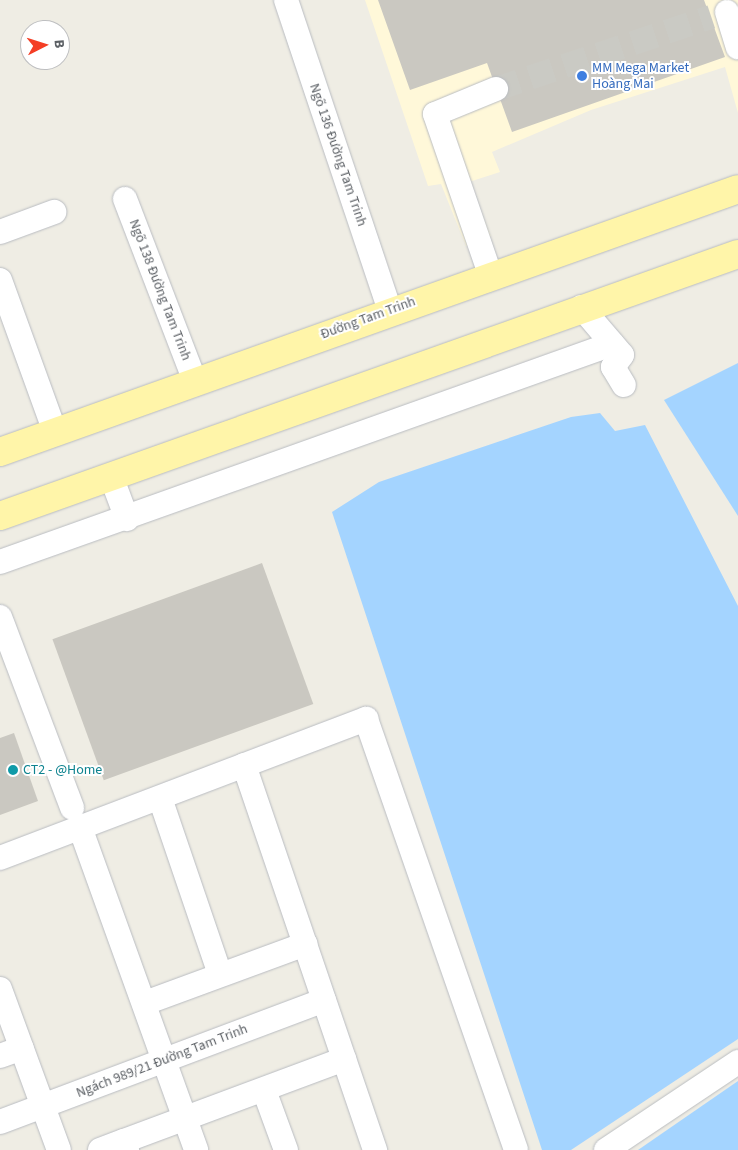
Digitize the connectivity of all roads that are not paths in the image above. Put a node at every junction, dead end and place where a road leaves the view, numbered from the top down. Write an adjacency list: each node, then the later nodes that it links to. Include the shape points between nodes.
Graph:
1 (286, 0): 13 (street, Ngõ 136 Đường Tam Trinh)
2 (725, 12): 3 (street)
3 (738, 47)
4 (496, 89): 10 (street, via 435,114)
5 (738, 189): 10 (main road, Đường Tam Trinh)
6 (125, 199): 15 (street, Ngõ 138 Đường Tam Trinh)
7 (54, 212): 8 (street)
8 (0, 232)
9 (738, 254): 12 (main road)
10 (490, 274): 13 (main road, Đường Tam Trinh)
11 (0, 280): 17 (street)
12 (581, 307): 14 (street); 19 (main road)
13 (390, 310): 15 (main road, Đường Tam Trinh)
14 (612, 344): 16 (street, via 622,355 613,367); 21 (street)
15 (195, 381): 17 (main road, Đường Tam Trinh)
16 (624, 385)
17 (55, 432): 18 (main road, Đường Tam Trinh)
18 (0, 452)
19 (111, 476): 20 (main road); 21 (street)
20 (0, 516)
21 (127, 519): 22 (street)
22 (0, 562)
23 (0, 616): 26 (street)
24 (244, 765): 25 (street); 29 (street); 49 (street, via 360,718 372,726)
25 (160, 798): 27 (street); 30 (street)
26 (72, 808)
27 (82, 830): 28 (street); 33 (street)
28 (0, 858)
29 (305, 944): 30 (street); 32 (street)
30 (220, 974): 33 (street)
31 (0, 989): 34 (street)
32 (324, 1000): 36 (street); 37 (street, Ngách 989/21 Đường Tam Trinh)
33 (146, 1003): 37 (street)
34 (22, 1048): 35 (street); 40 (street)
35 (0, 1056)
36 (344, 1059): 39 (street); 48 (street)
37 (165, 1060): 40 (street, Ngách 989/21 Đường Tam Trinh); 41 (street)
38 (738, 1062): 50 (street)
39 (264, 1090): 41 (street); 47 (street)
40 (43, 1106): 42 (street, Ngách 989/21 Đường Tam Trinh); 44 (street)
41 (186, 1121): 43 (street); 46 (street)
42 (0, 1122)
43 (126, 1145): 45 (street)
44 (59, 1150)
45 (100, 1150)
46 (196, 1150)
47 (286, 1150)
48 (375, 1150)
49 (516, 1150)
50 (606, 1150)

